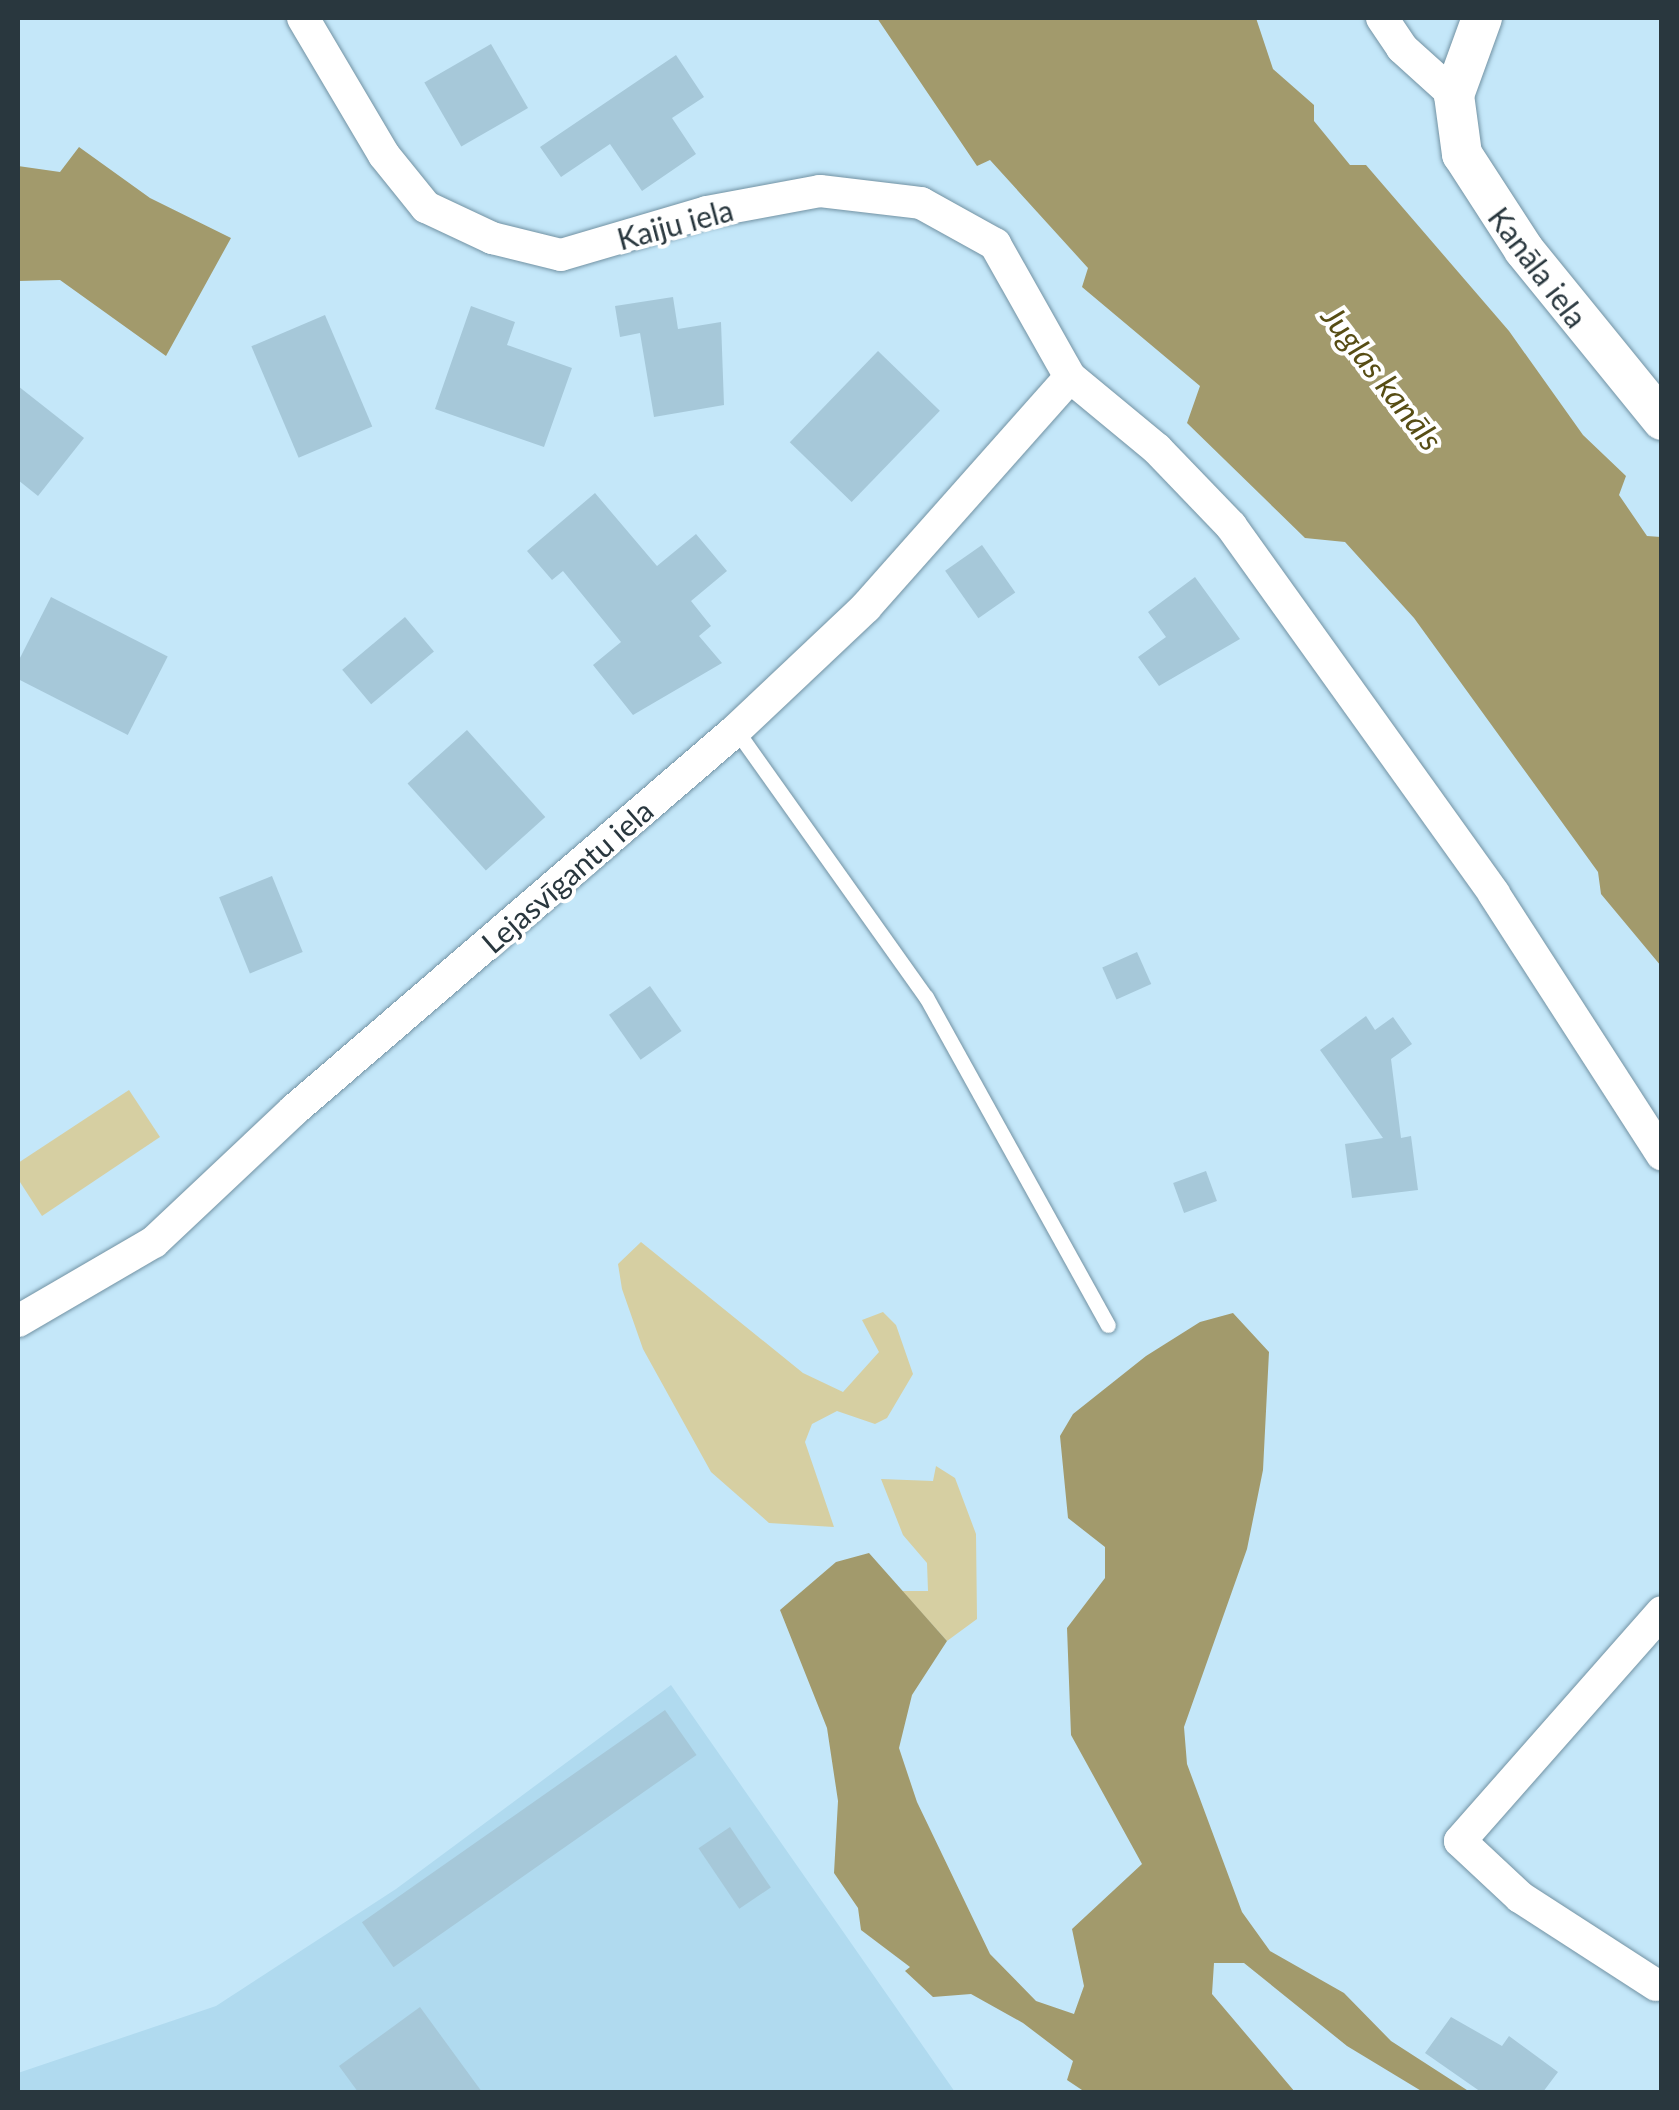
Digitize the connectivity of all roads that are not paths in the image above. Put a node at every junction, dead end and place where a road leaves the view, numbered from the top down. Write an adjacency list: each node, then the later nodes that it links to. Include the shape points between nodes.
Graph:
1 (303, 18): 5 (street, Kaiju iela, via 384,155 426,207 492,238 562,255 707,212 820,191 921,203 995,244)
2 (1382, 18): 4 (street, via 1402,48)
3 (1482, 18): 4 (street)
4 (1454, 94): 6 (street, Kanāla iela, via 1462,154 1478,187)
5 (1070, 377): 7 (street, Lejasvīgantu iela, via 866,607); 8 (street, via 1156,448 1231,526 1494,894)
6 (1662, 420)
7 (736, 730): 9 (street, Lejasvīgantu iela, via 294,1110 154,1242); 10 (lane, via 926,997)
8 (1662, 1155)
9 (18, 1321)
10 (1108, 1325)
11 (1662, 1612): 12 (street, via 1460,1842 1520,1897)
12 (1656, 1985)

